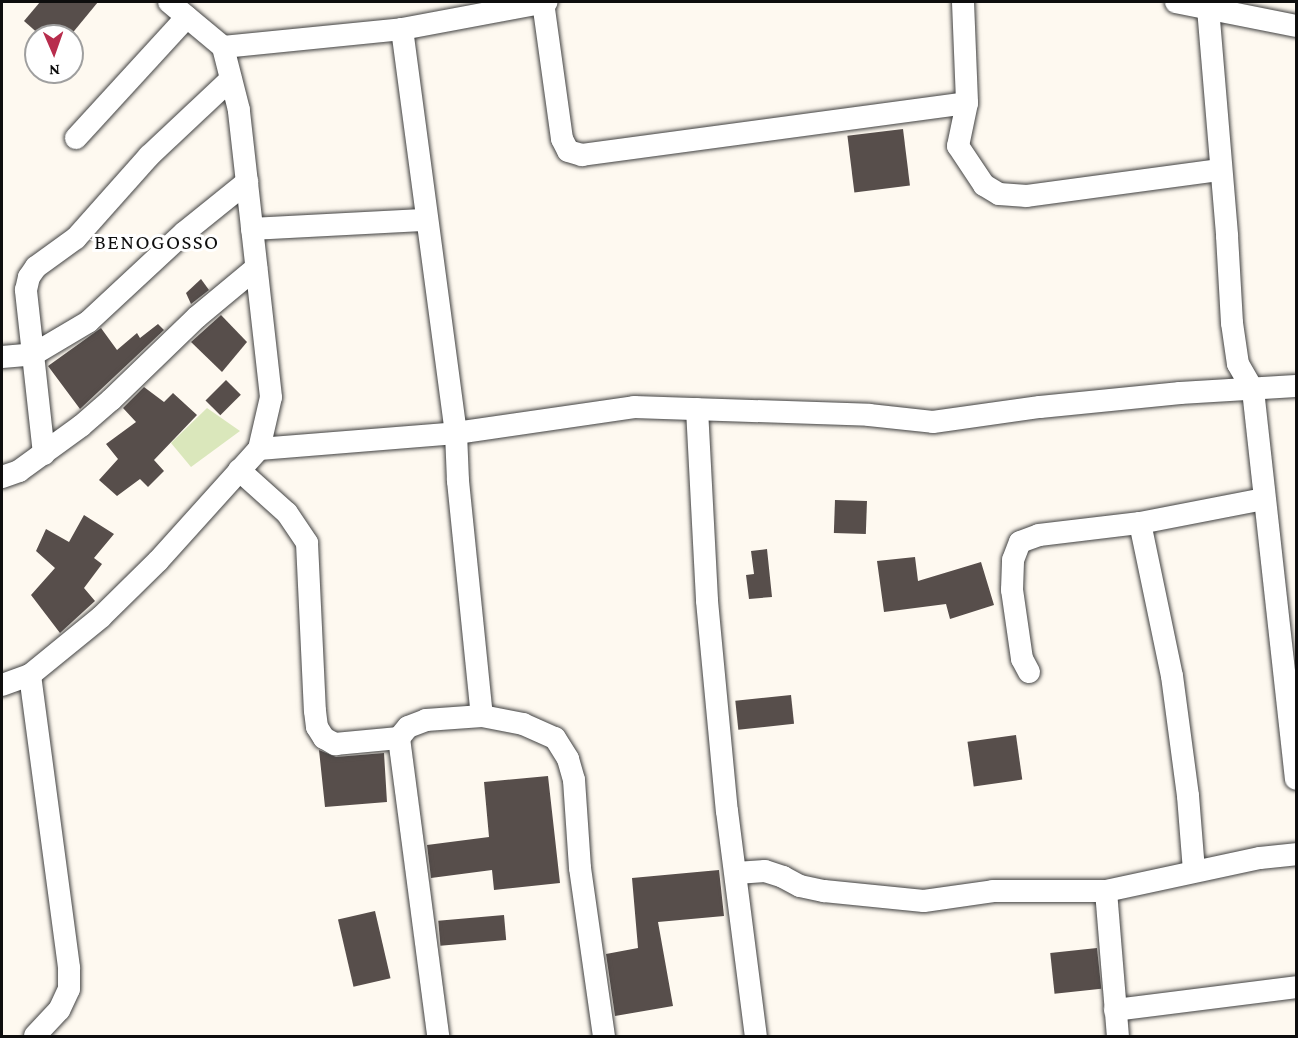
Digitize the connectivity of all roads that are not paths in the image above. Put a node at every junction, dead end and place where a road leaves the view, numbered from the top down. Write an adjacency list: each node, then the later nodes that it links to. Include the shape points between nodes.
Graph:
1 (169, 2): 6 (street)
2 (544, 2): 8 (street); 11 (street, via 562,139 568,151 582,155)
3 (963, 2): 11 (street)
4 (1176, 2): 5 (street)
5 (1208, 8): 7 (street); 13 (street)
6 (187, 17): 9 (street); 12 (street)
7 (1296, 26)
8 (402, 29): 9 (street); 15 (street)
9 (223, 47): 10 (street)
10 (231, 79): 14 (street); 18 (street, via 149,156 76,238 29,276 26,290)
11 (967, 103): 13 (street, via 958,146 984,185 999,194 1027,196)
12 (76, 138)
13 (1220, 170): 21 (street, via 1233,333 1238,364)
14 (247, 182): 16 (street); 18 (street, via 185,231 88,322)
15 (426, 220): 16 (street); 23 (street)
16 (252, 229): 17 (street)
17 (256, 268): 24 (street, via 271,396); 25 (street, via 111,400)
18 (34, 354): 19 (street); 25 (street)
19 (2, 357)
20 (1296, 386): 21 (street)
21 (1253, 390): 22 (street, via 1063,404 933,422 868,415); 28 (street)
22 (697, 409): 23 (street, via 634,407); 38 (street, via 707,601)
23 (456, 433): 24 (street); 33 (street)
24 (259, 449): 26 (street)
25 (44, 454): 27 (street)
26 (239, 470): 31 (street, via 124,596); 34 (street, via 287,513 307,543 317,727 324,738 336,744)
27 (2, 477)
28 (1264, 499): 29 (street); 35 (street)
29 (1140, 523): 30 (street, via 1039,535 1020,542 1013,560 1012,591 1022,659); 37 (street, via 1172,676)
30 (1029, 672)
31 (30, 675): 32 (street); 42 (street, via 69,968 69,989 59,1010)
32 (2, 685)
33 (482, 716): 34 (street, via 426,720 408,727); 44 (street, via 524,724 555,738 568,759 574,780 580,868)
34 (399, 738): 43 (street)
35 (1296, 779)
36 (1296, 854): 37 (street)
37 (1194, 871): 39 (street)
38 (736, 873): 39 (street, via 765,871 824,891 924,901 993,891); 45 (street)
39 (1106, 891): 41 (street)
40 (1296, 987): 41 (street)
41 (1115, 1010): 46 (street)
42 (35, 1036)
43 (438, 1036)
44 (604, 1036)
45 (756, 1036)
46 (1118, 1036)

